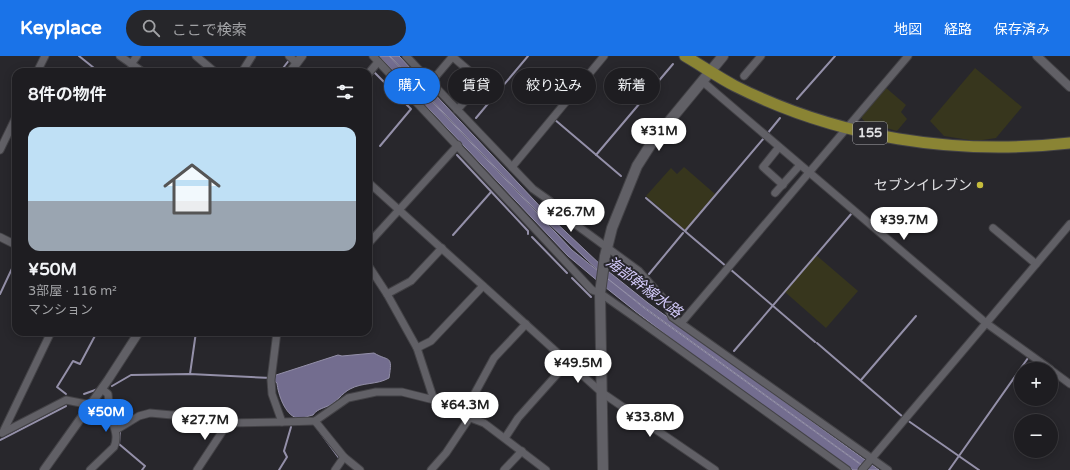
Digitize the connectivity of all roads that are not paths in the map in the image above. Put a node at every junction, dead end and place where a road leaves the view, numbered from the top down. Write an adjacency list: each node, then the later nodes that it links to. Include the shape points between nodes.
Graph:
1 (45, 56): 18 (street)
2 (120, 56): 17 (street)
3 (137, 56): 17 (street)
4 (196, 56): 20 (street)
5 (252, 56): 21 (street)
6 (373, 56): 16 (street)
7 (406, 56): 23 (street)
8 (453, 56): 25 (street); 31 (street, via 482,82)
9 (604, 56): 39 (street)
10 (685, 56): 26 (highway, 155)
11 (723, 56): 26 (main road)
12 (761, 56): 27 (street)
13 (908, 56): 33 (street)
14 (1037, 56): 29 (street)
15 (294, 58): 22 (street)
16 (378, 62): 24 (street); 35 (street)
17 (131, 64): 19 (street)
18 (39, 68)
19 (137, 68)
20 (210, 68)
21 (244, 68)
22 (291, 68)
23 (418, 68)
24 (372, 69)
25 (440, 71)
26 (711, 72): 28 (main road); 33 (highway, 155, via 777,105)
27 (744, 76)
28 (702, 81): 36 (street); 51 (main road, via 653,140 637,166 618,210)
29 (1070, 87)
30 (440, 91): 31 (street)
31 (458, 110): 39 (street)
32 (12, 125): 37 (street)
33 (848, 128): 34 (highway, 155, via 941,145 1033,148); 40 (street)
34 (1070, 144)
35 (458, 145): 44 (street); 55 (street, via 573,271 592,290)
36 (779, 147): 38 (street); 41 (street, via 763,167)
37 (0, 150)
38 (800, 165): 40 (street); 41 (street)
39 (512, 167): 51 (street, via 533,189)
40 (810, 173): 57 (street); 58 (street)
41 (783, 184): 43 (street)
42 (372, 185): 44 (street)
43 (775, 193)
44 (399, 209): 48 (street); 50 (street)
45 (1070, 224): 52 (street)
46 (993, 228): 52 (street)
47 (0, 237): 49 (street)
48 (372, 239)
49 (12, 243)
50 (442, 248): 54 (street); 56 (street, via 411,281)
51 (606, 251): 55 (main road); 57 (street, via 639,271 662,297 672,316)
52 (1036, 264): 58 (street)
53 (372, 271): 56 (street)
54 (483, 286): 59 (street); 63 (street, via 431,341)
55 (600, 293): 69 (main road); 92 (street)
56 (388, 294): 63 (street)
57 (682, 322): 81 (street)
58 (986, 323): 65 (street); 81 (street)
59 (526, 324): 64 (street); 72 (street, via 494,358)
60 (49, 336): 77 (street)
61 (136, 336): 68 (street)
62 (276, 336): 74 (street, via 271,377 272,394)
63 (417, 348): 70 (street)
64 (568, 362): 69 (street); 78 (street, via 518,418)
65 (1039, 362)
66 (1058, 376): 67 (street)
67 (1070, 384)
68 (102, 389): 71 (street); 76 (street, via 108,394 109,411)
69 (601, 392): 82 (street); 91 (main road)
70 (434, 400): 72 (street); 73 (street, via 402,392 376,392 348,398)
71 (91, 405): 77 (street, via 66,400); 83 (street)
72 (467, 416): 78 (street, via 484,423); 88 (street, via 446,453)
73 (315, 421): 74 (street); 80 (street)
74 (282, 422): 75 (street)
75 (228, 423): 76 (street, via 189,414 150,413 139,416); 85 (street)
76 (116, 430): 84 (street, via 114,447)
77 (2, 433)
78 (505, 438): 79 (street)
79 (522, 451): 89 (street); 90 (street)
80 (344, 457): 86 (street); 87 (street)
81 (870, 459): 93 (street); 94 (street)
82 (711, 469)
83 (44, 470)
84 (90, 470)
85 (197, 470)
86 (335, 470)
87 (360, 470)
88 (431, 470)
89 (504, 470)
90 (546, 470)
91 (603, 470)
92 (847, 470)
93 (862, 470)
94 (888, 470)

